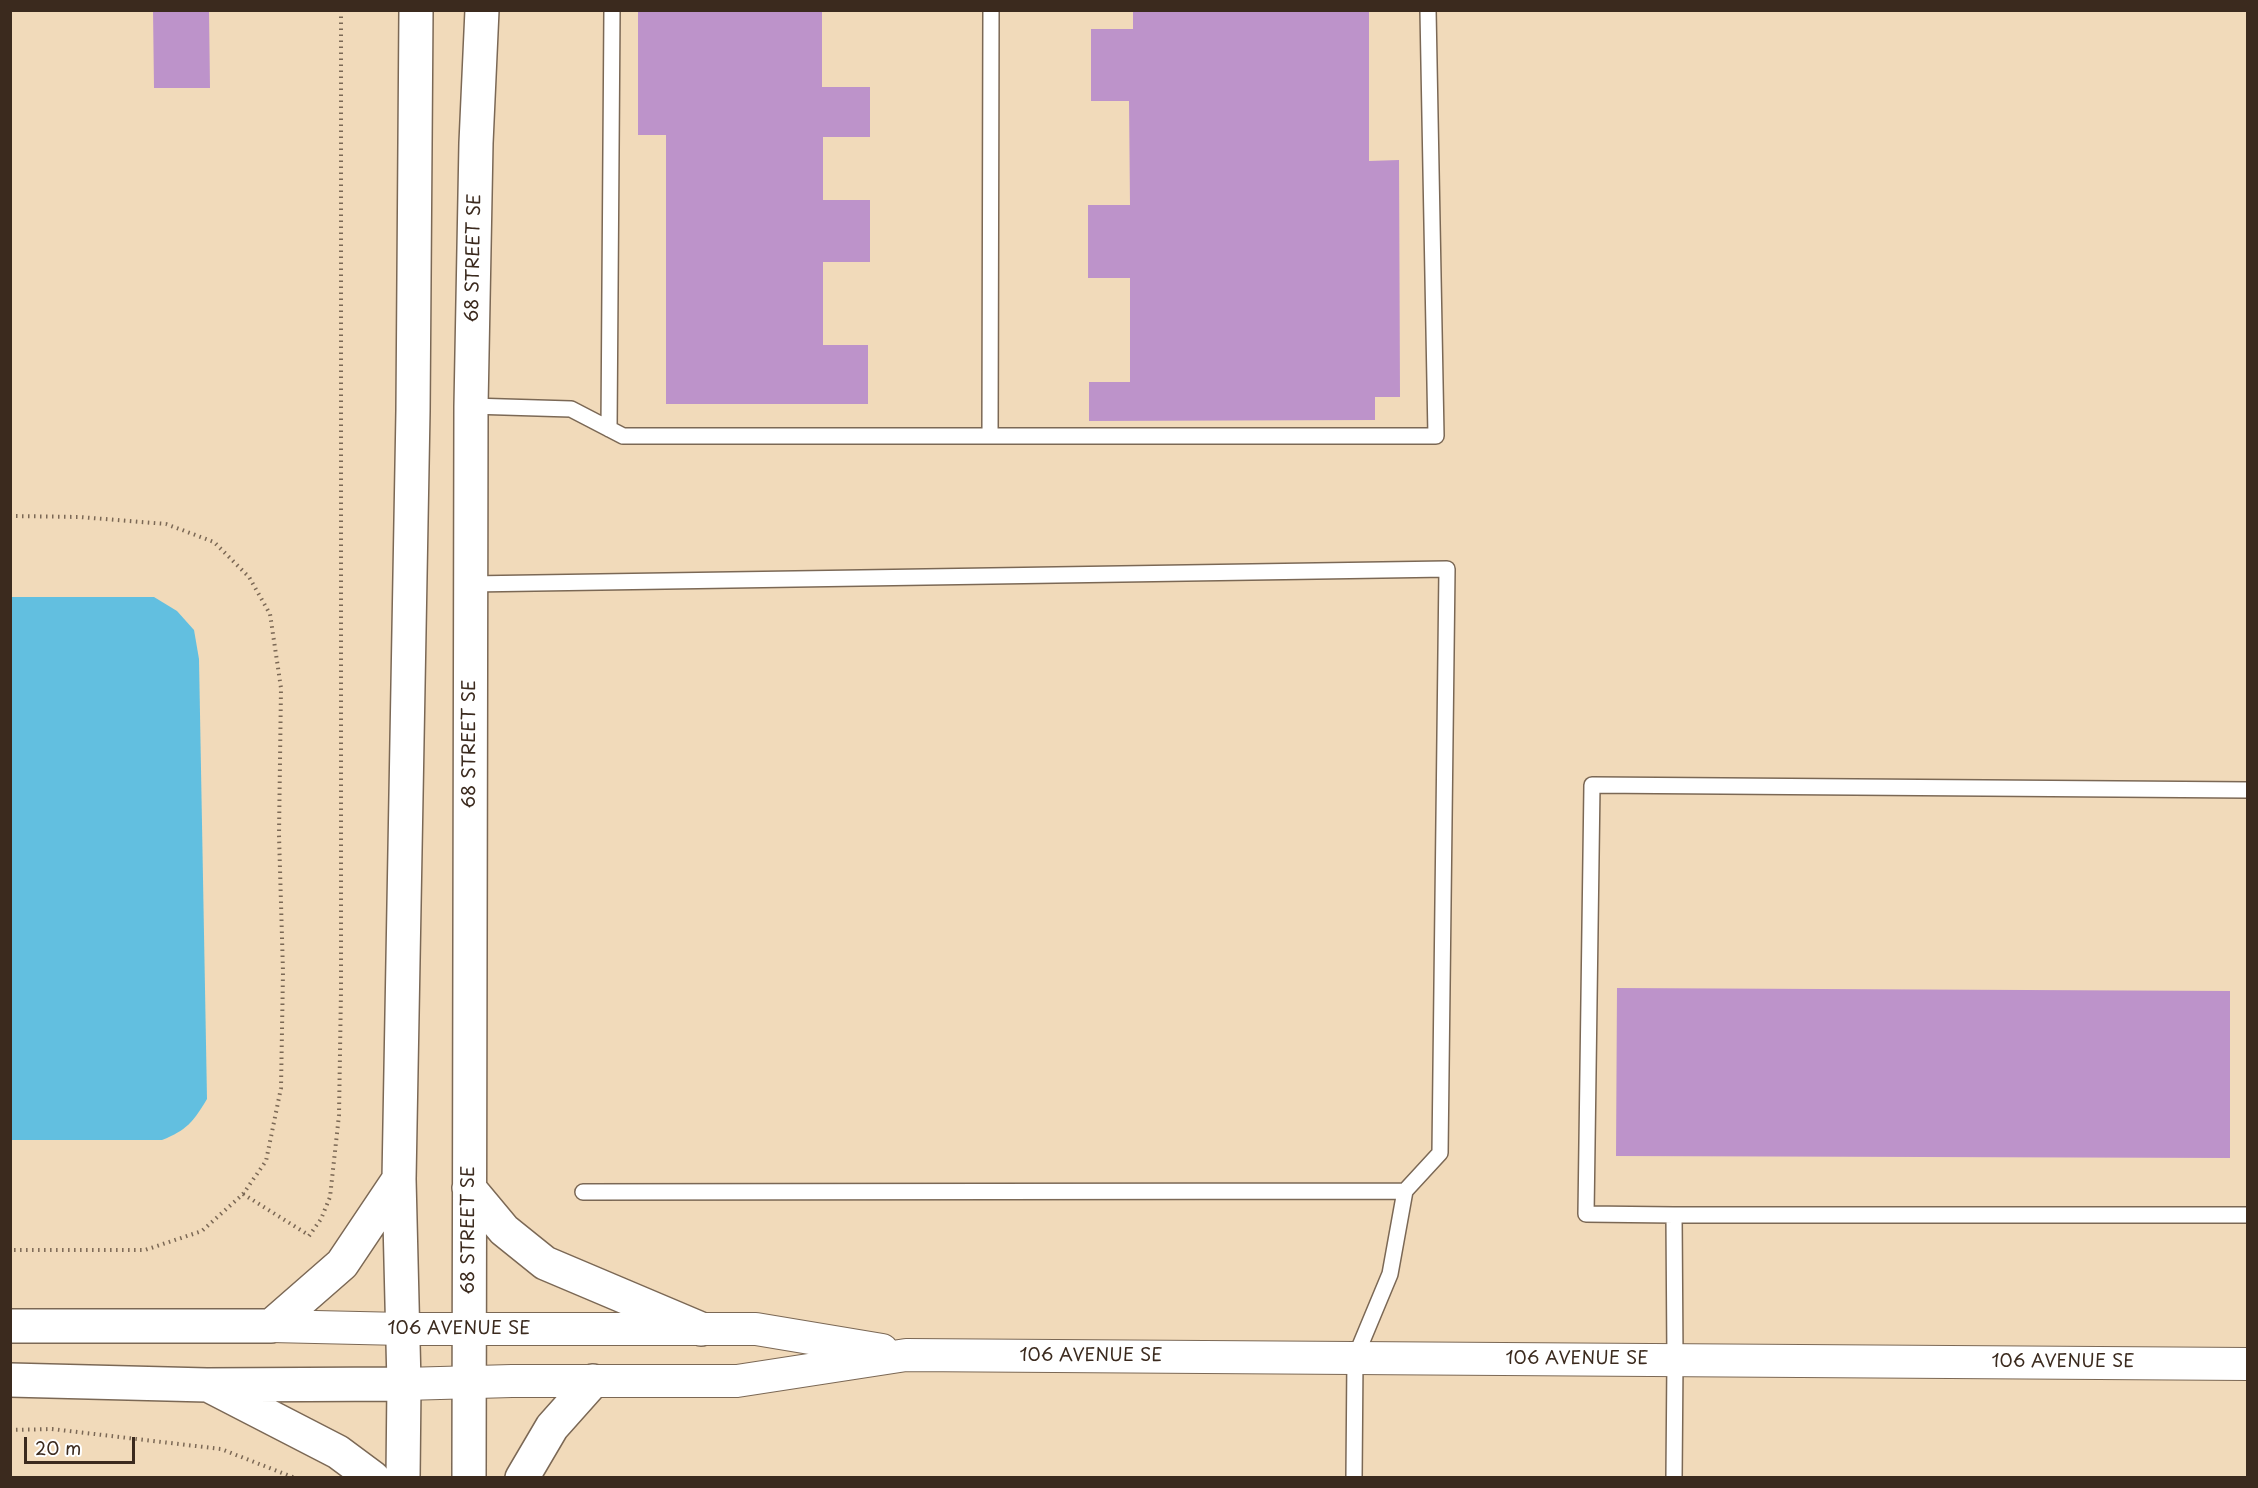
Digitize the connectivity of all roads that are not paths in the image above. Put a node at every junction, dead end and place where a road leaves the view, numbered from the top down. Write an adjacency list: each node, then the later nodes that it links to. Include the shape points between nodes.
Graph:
1 (416, 10): 11 (street)
2 (483, 10): 6 (street, 68 STREET SE)
3 (612, 10): 7 (lane)
4 (991, 10): 8 (lane)
5 (1428, 10): 8 (lane, via 1436,436)
6 (471, 406): 7 (lane, via 572,409); 9 (street, 68 STREET SE)
7 (609, 429): 8 (lane, via 623,436)
8 (990, 436)
9 (470, 584): 12 (street, 68 STREET SE); 13 (lane, via 1447,569 1440,1153)
10 (2247, 790): 15 (lane, via 1592,785 1586,1214)
11 (399, 1179): 18 (street, via 342,1264); 19 (street)
12 (469, 1188): 20 (street, 68 STREET SE); 21 (street, via 504,1230 545,1263)
13 (1406, 1191): 14 (lane); 23 (lane, via 1390,1274)
14 (583, 1192)
15 (1674, 1215): 16 (lane); 24 (lane)
16 (2247, 1215)
17 (10, 1326): 18 (street, 106 AVENUE SE)
18 (271, 1326): 19 (street, 106 AVENUE SE)
19 (403, 1329): 20 (street, 106 AVENUE SE); 29 (street)
20 (470, 1329): 21 (street, 106 AVENUE SE); 28 (street, 68 STREET SE)
21 (701, 1329): 22 (street, 106 AVENUE SE, via 756,1329)
22 (906, 1355): 23 (street, 106 AVENUE SE); 27 (street, 106 AVENUE SE, via 737,1381)
23 (1355, 1358): 24 (street, 106 AVENUE SE); 35 (lane)
24 (1675, 1360): 25 (street, 106 AVENUE SE); 36 (lane)
25 (2247, 1364)
26 (10, 1380): 30 (street, 106 AVENUE SE)
27 (593, 1380): 28 (street, 106 AVENUE SE); 34 (street, via 552,1427)
28 (468, 1382): 29 (street, 106 AVENUE SE); 33 (street, 68 STREET SE)
29 (404, 1384): 30 (street, 106 AVENUE SE); 32 (street)
30 (207, 1385): 31 (street, via 338,1452)
31 (374, 1478)
32 (403, 1478)
33 (469, 1478)
34 (522, 1478)
35 (1354, 1478)
36 (1674, 1478)

